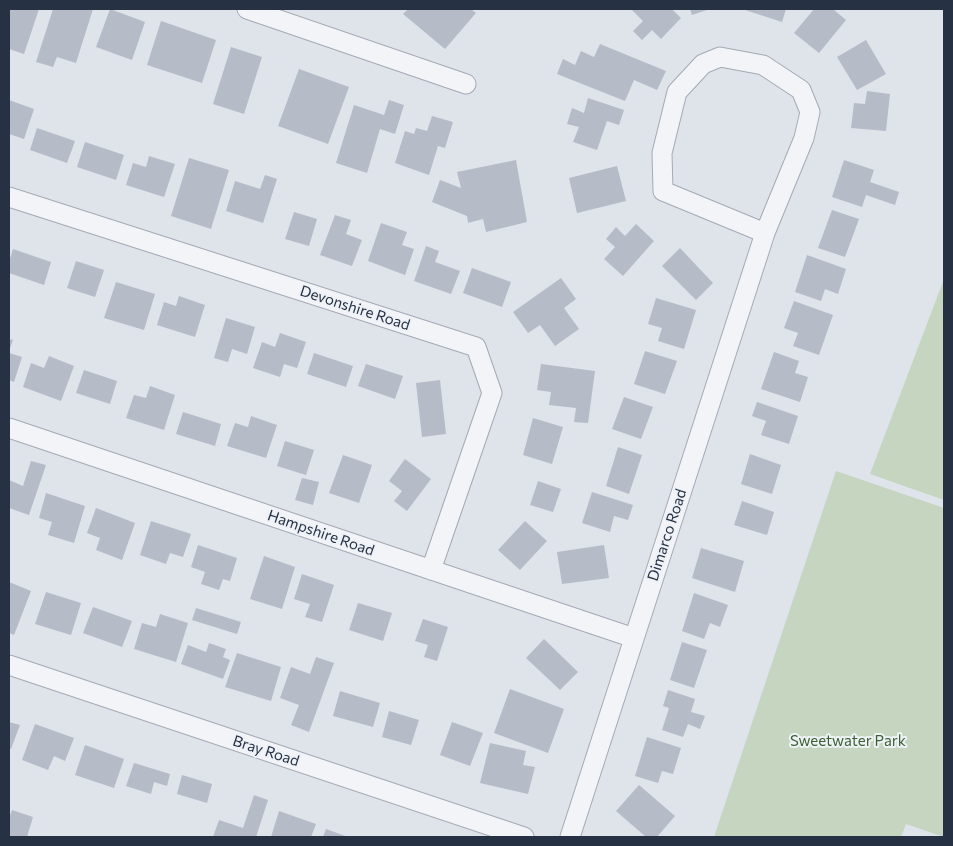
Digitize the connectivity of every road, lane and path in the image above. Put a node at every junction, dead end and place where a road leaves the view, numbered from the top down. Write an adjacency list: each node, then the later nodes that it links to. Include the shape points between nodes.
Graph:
1 (247, 9): 2 (street)
2 (466, 84)
3 (9, 197): 6 (street, Devonshire Road, via 476,347 492,394)
4 (765, 233): 4 (street, Dimarco Road, via 804,138 810,112 801,90 763,65 720,57 703,64 677,92 662,153 663,191); 7 (street, Dimarco Road)
5 (9, 428): 6 (street, Hampshire Road)
6 (430, 570): 7 (street, Hampshire Road)
7 (634, 638): 10 (street, Dimarco Road)
8 (9, 665): 9 (street, Bray Road)
9 (524, 837)
10 (570, 837)

